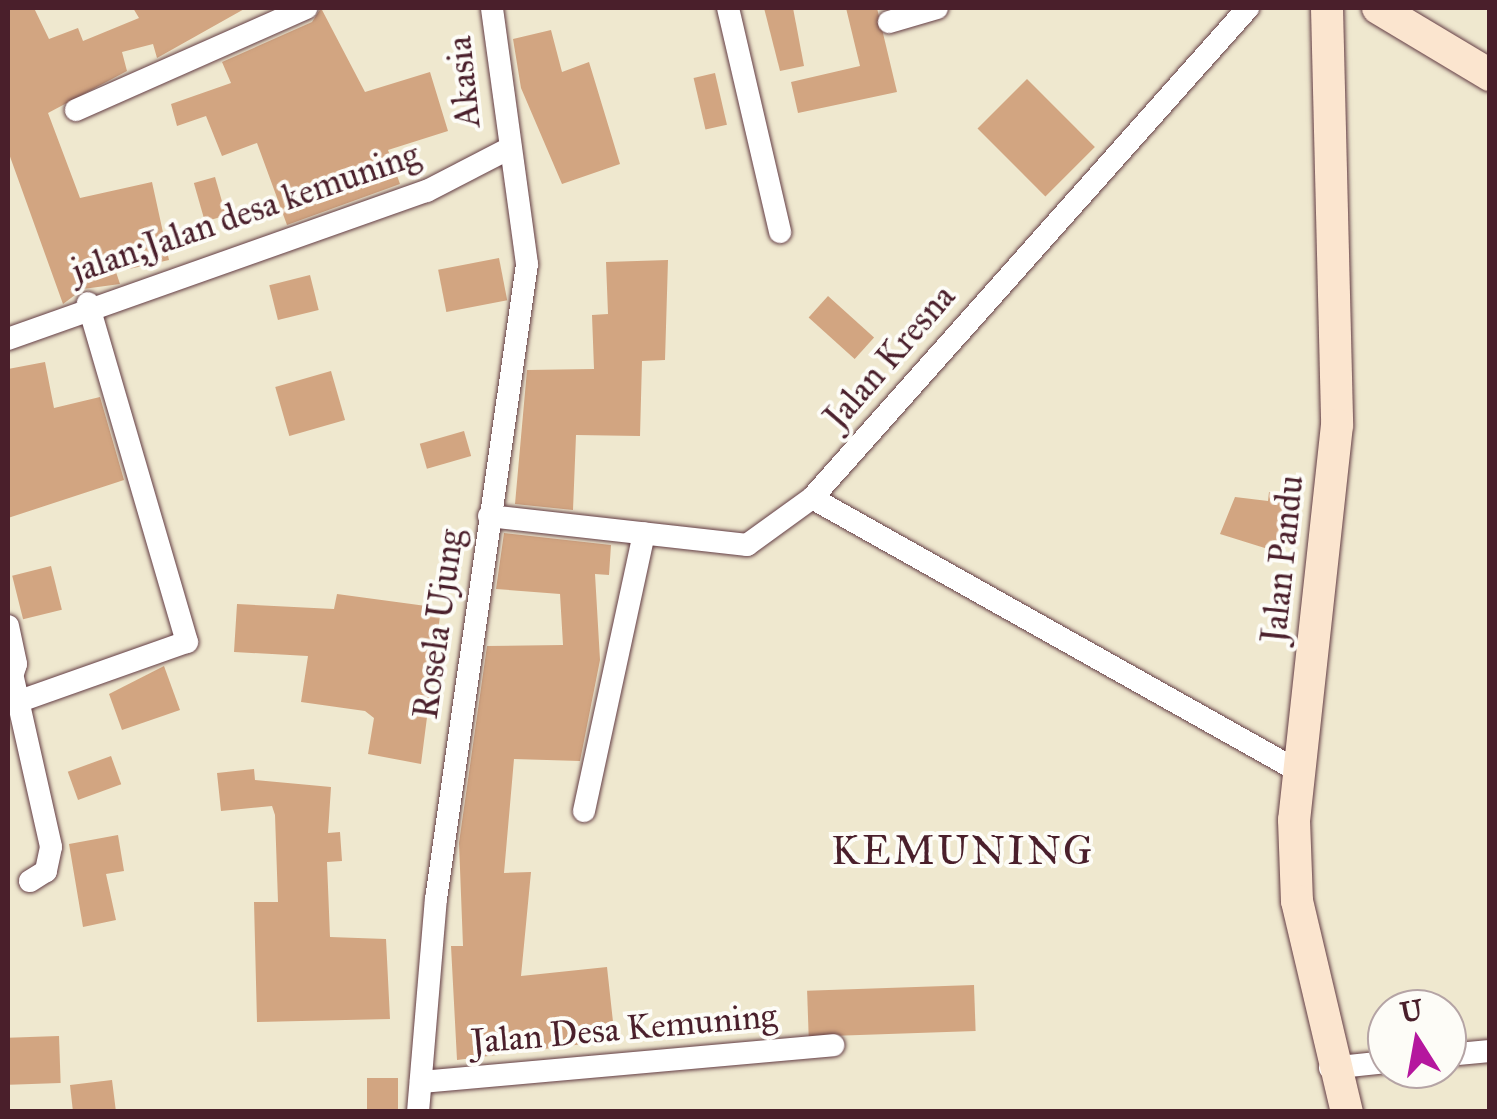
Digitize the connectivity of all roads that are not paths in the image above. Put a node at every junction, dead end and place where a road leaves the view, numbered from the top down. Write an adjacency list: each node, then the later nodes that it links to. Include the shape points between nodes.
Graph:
1 (245, 8): 10 (street)
2 (306, 8): 10 (street)
3 (492, 8): 13 (street, Akasia)
4 (728, 8): 14 (street)
5 (937, 8): 9 (street)
6 (1248, 8): 17 (street, Jalan Kresna)
7 (1327, 8): 22 (street, Jalan Pandu, via 1337,425)
8 (1378, 8): 11 (street)
9 (889, 22)
10 (254, 30): 12 (street)
11 (1490, 74)
12 (76, 110)
13 (506, 150): 15 (street, jalan;Jalan desa kemuning, via 427,190); 18 (street, Rosela Ujung, via 528,264)
14 (780, 232)
15 (88, 303): 16 (street, jalan;Jalan desa kemuning); 21 (street, via 187,642)
16 (8, 339)
17 (812, 498): 19 (street, Jalan Kresna, via 747,546); 22 (street)
18 (489, 516): 19 (street, Jalan Kresna); 28 (street, Rosela Ujung, via 436,900)
19 (644, 533): 23 (street)
20 (8, 626): 21 (street)
21 (14, 689): 24 (street, via 51,847 46,871)
22 (1300, 772): 27 (street, Jalan Pandu, via 1297,901)
23 (584, 811)
24 (30, 881)
25 (832, 1045): 28 (street, Jalan Desa Kemuning)
26 (1367, 1064): 27 (street)
27 (1330, 1068): 30 (street, Jalan Pandu)
28 (422, 1082): 29 (street, Rosela Ujung)
29 (418, 1112)
30 (1347, 1112)

